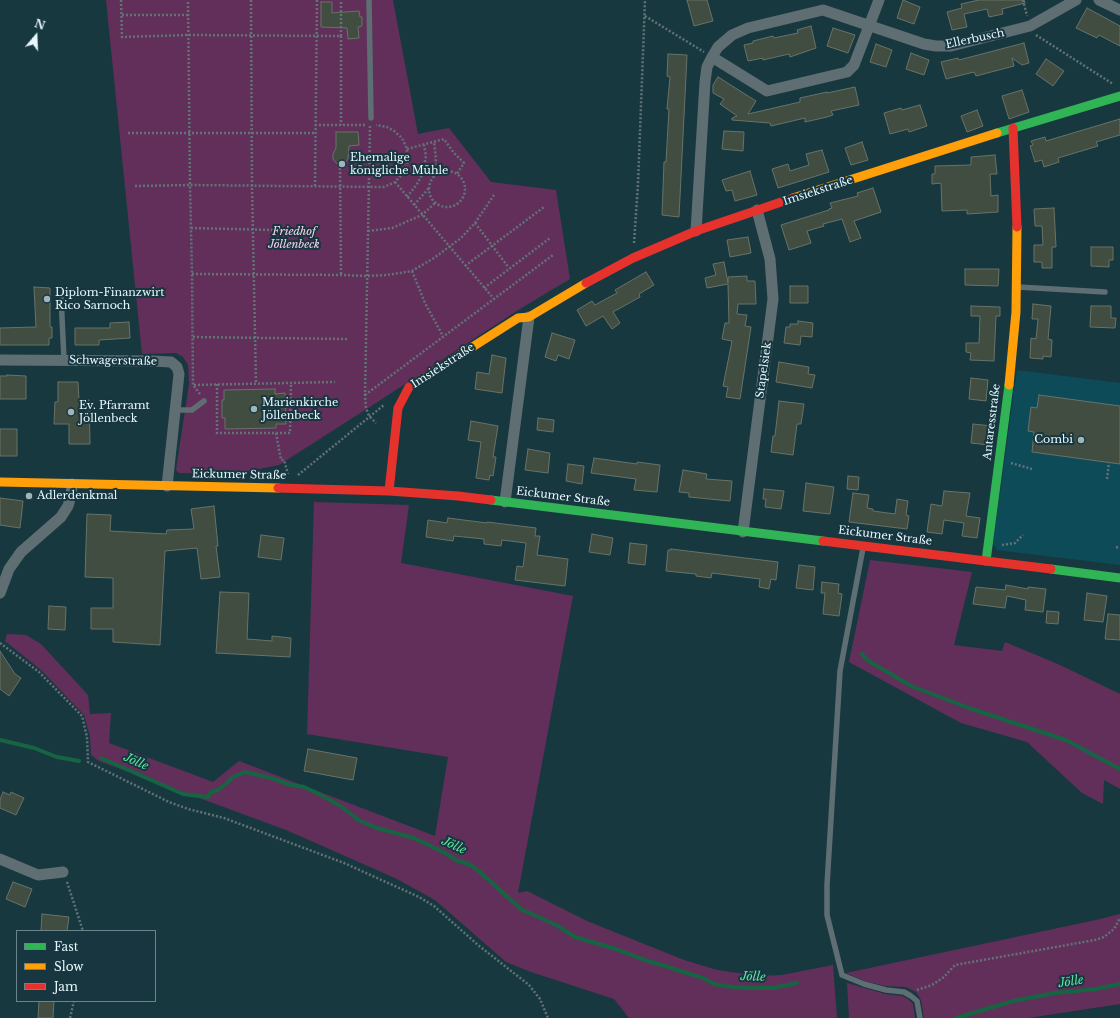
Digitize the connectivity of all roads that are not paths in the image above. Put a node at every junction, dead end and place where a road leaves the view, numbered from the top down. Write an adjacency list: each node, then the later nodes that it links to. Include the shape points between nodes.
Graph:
1 (369, 0): 9 (lane)
2 (879, 0): 6 (street)
3 (1076, 0): 6 (street, Ellerbusch, via 1030,26 951,46 924,44)
4 (1099, 0): 5 (street)
5 (1120, 10)
6 (870, 25): 7 (street, Ellerbusch, via 822,10 748,28 732,35 718,47); 7 (street, via 854,65 847,72 767,91)
7 (712, 57): 12 (street, Ellerbusch, via 705,82)
8 (1120, 96): 10 (street, Imsiekstraße)
9 (371, 118)
10 (1013, 128): 11 (street, Imsiekstraße); 13 (street, Antaresstraße)
11 (757, 210): 12 (street, Imsiekstraße); 26 (street, Stapelsiek, via 770,259 773,299)
12 (696, 231): 16 (street, Imsiekstraße, via 633,258)
13 (1017, 287): 14 (lane); 28 (street, Antaresstraße, via 1012,356)
14 (1105, 292)
15 (61, 296): 18 (lane)
16 (529, 317): 24 (street, Imsiekstraße, via 518,318 409,387 396,415); 25 (street)
17 (0, 360): 18 (street, Schwagerstraße)
18 (64, 360): 20 (street, Schwagerstraße, via 171,362 177,367 179,374)
19 (204, 401): 20 (lane, via 192,410)
20 (175, 410): 23 (street, Schwagerstraße)
21 (0, 482): 22 (street, Eickumer Straße)
22 (72, 484): 23 (street, Eickumer Straße); 30 (street, via 68,506 61,517 21,552 9,570)
23 (167, 486): 24 (street, Eickumer Straße)
24 (389, 491): 25 (street, Eickumer Straße)
25 (505, 502): 26 (street, Eickumer Straße)
26 (743, 532): 27 (street, Eickumer Straße)
27 (864, 546): 28 (street, Eickumer Straße); 33 (lane, via 840,671 827,877 827,915 842,975 864,984 904,992 917,1001)
28 (986, 556): 29 (street, Eickumer Straße)
29 (1120, 578)
30 (0, 593)
31 (0, 859): 32 (street, via 38,875)
32 (63, 872)
33 (920, 1018)

